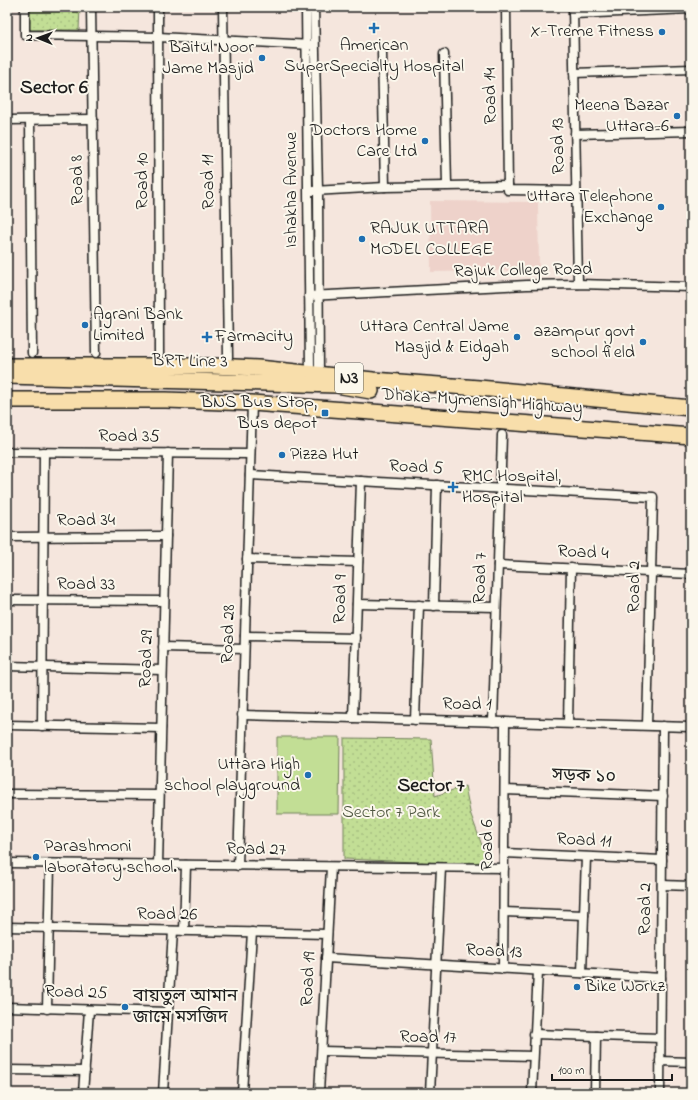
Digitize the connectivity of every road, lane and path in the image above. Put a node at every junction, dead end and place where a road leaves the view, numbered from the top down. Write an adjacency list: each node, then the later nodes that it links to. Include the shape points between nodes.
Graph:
1 (25, 7): 10 (street, via 25,35)
2 (91, 7): 10 (street, Road 8)
3 (158, 7): 11 (street, Road 10)
4 (223, 7): 12 (street, Road 11)
5 (306, 7): 13 (street, Ishakha Avenue)
6 (314, 7): 13 (street)
7 (506, 7): 23 (street, Road 14)
8 (691, 9): 9 (street)
9 (573, 10): 17 (street, Road 13)
10 (92, 36): 11 (street); 18 (street, Road 8)
11 (158, 37): 12 (street); 35 (street, Road 10)
12 (224, 40): 13 (street); 36 (street, Road 11)
13 (311, 45): 26 (street); 27 (street, Ishakha Avenue)
14 (382, 53): 25 (street)
15 (444, 54): 24 (street)
16 (691, 69): 17 (street)
17 (574, 73): 22 (street, Road 13)
18 (93, 119): 20 (street); 34 (street, Road 8)
19 (7, 120): 20 (street)
20 (30, 120): 33 (street)
21 (691, 131): 22 (street)
22 (575, 134): 28 (street, Road 13)
23 (508, 185): 24 (street); 28 (street, via 508,190)
24 (447, 186): 25 (street)
25 (385, 187): 26 (street)
26 (318, 190): 27 (street); 32 (street)
27 (308, 191): 31 (street, Ishakha Avenue)
28 (576, 191): 29 (street, Road 13)
29 (578, 284): 30 (street, Rajuk College Road); 32 (street, Rajuk College Road)
30 (691, 287)
31 (309, 296): 32 (street, Rajuk College Road); 38 (street, Ishakha Avenue, via 310,368)
32 (318, 296): 38 (street)
33 (32, 353)
34 (96, 353)
35 (160, 354)
36 (228, 357)
37 (7, 366): 38 (highway, Dhaka-Mymensigh Highway / N3, via 212,366)
38 (314, 374): 40 (highway, Dhaka-Mymensigh Highway / N3)
39 (7, 376): 40 (highway, BRT Line 3)
40 (374, 386): 43 (highway, Dhaka-Mymensigh Highway / N3, via 479,388)
41 (7, 400): 42 (highway, Dhaka-Mymensigh Highway / N3)
42 (252, 403): 45 (highway, Dhaka-Mymensigh Highway / N3); 49 (street, Road 28)
43 (691, 408)
44 (502, 435): 53 (street, Road 7)
45 (691, 436)
46 (7, 452): 47 (street, Road 35)
47 (44, 452): 48 (street, Road 35); 57 (street)
48 (168, 453): 49 (street, Road 35); 55 (street, Road 29)
49 (250, 454): 50 (street, Road 28)
50 (250, 475): 51 (street, Road 5); 58 (street, Road 28)
51 (361, 481): 52 (street, Road 5); 59 (street, Road 9)
52 (437, 485): 53 (street, Road 5); 69 (street)
53 (500, 489): 54 (street, Road 5); 60 (street, Road 7)
54 (653, 497): 62 (street, Road 2)
55 (166, 536): 57 (street, Road 34); 66 (street, Road 29)
56 (7, 537): 57 (street, Road 34)
57 (44, 537): 65 (street)
58 (247, 559): 59 (street); 71 (street, Road 28)
59 (358, 562): 67 (street, Road 9)
60 (498, 564): 61 (street, Road 4); 70 (street, Road 7)
61 (571, 568): 62 (street, Road 4); 83 (street)
62 (651, 572): 63 (street, Road 4); 85 (street, Road 2)
63 (691, 574)
64 (7, 600): 65 (street, Road 33)
65 (43, 600): 66 (street, Road 33); 76 (street)
66 (164, 602): 73 (street, Road 29)
67 (357, 604): 68 (street); 72 (street, Road 9)
68 (420, 606): 69 (street); 80 (street)
69 (434, 606): 70 (street)
70 (496, 607): 81 (street, Road 7)
71 (245, 636): 72 (street); 74 (street, Road 28)
72 (356, 638): 79 (street, Road 9)
73 (163, 647): 74 (street); 77 (street, Road 29)
74 (244, 649): 78 (street, Road 28)
75 (7, 666): 76 (street)
76 (43, 667): 77 (street); 86 (street)
77 (162, 670): 89 (street, Road 29)
78 (242, 715): 79 (street, Road 1); 101 (street, Road 28)
79 (353, 718): 80 (street, Road 1)
80 (415, 720): 81 (street, Road 1)
81 (493, 722): 82 (street, Road 1)
82 (505, 722): 83 (street, Road 1); 90 (street, Road 6)
83 (568, 723): 85 (street, Road 1)
84 (7, 725): 86 (street)
85 (647, 725): 87 (street, Road 1)
86 (42, 726): 89 (street)
87 (664, 726): 88 (street, Road 1); 93 (street, Road 2)
88 (691, 727)
89 (161, 728): 92 (street, Road 29)
90 (505, 790): 93 (street, সড়ক ১০); 94 (street, Road 6)
91 (7, 794): 92 (street)
92 (159, 795): 99 (street, Road 29)
93 (663, 796): 96 (street, Road 2)
94 (504, 853): 95 (street, Road 11); 104 (street, Road 6)
95 (586, 857): 96 (street, Road 11); 108 (street)
96 (662, 860): 105 (street, Road 2)
97 (7, 863): 98 (street, Road 27)
98 (50, 864): 99 (street, Road 27); 110 (street)
99 (158, 865): 100 (street, Road 27)
100 (186, 865): 101 (street, Road 27); 112 (street)
101 (238, 866): 102 (street, Road 27)
102 (331, 867): 103 (street, Road 27); 114 (street, Road 19)
103 (441, 868): 104 (street, Road 27); 116 (street)
104 (504, 868): 107 (street, Road 6)
105 (662, 885): 106 (street); 120 (street, Road 2)
106 (691, 886)
107 (504, 912): 108 (street); 117 (street, Road 6)
108 (584, 914): 119 (street)
109 (7, 927): 110 (street, Road 26)
110 (49, 928): 111 (street, Road 26); 122 (street)
111 (173, 931): 112 (street, Road 26); 124 (street)
112 (184, 931): 113 (street, Road 26)
113 (252, 932): 114 (street, Road 26); 137 (street)
114 (327, 934): 115 (street, Road 19)
115 (326, 958): 116 (street, Road 13); 128 (street, Road 19)
116 (436, 965): 117 (street, Road 13); 129 (street)
117 (503, 969): 118 (street, Road 13)
118 (538, 971): 119 (street, Road 13); 125 (street)
119 (582, 973): 120 (street, Road 13)
120 (661, 978): 127 (street, Road 2)
121 (7, 1007): 122 (street, Road 25)
122 (47, 1009): 123 (street, Road 25)
123 (89, 1010): 124 (street, Road 25); 134 (street)
124 (168, 1012): 136 (street)
125 (534, 1034): 126 (street); 130 (street)
126 (596, 1036): 127 (street); 141 (street)
127 (660, 1038): 131 (street, Road 2)
128 (322, 1051): 129 (street, Road 17); 138 (street, Road 19)
129 (432, 1054): 130 (street, Road 17); 139 (street)
130 (533, 1056): 140 (street)
131 (660, 1062): 132 (street); 142 (street, Road 2)
132 (691, 1062)
133 (7, 1070): 134 (street)
134 (85, 1071): 135 (street)
135 (83, 1093)
136 (163, 1093)
137 (242, 1093)
138 (319, 1093)
139 (430, 1093)
140 (532, 1093)
141 (595, 1093)
142 (660, 1093)

